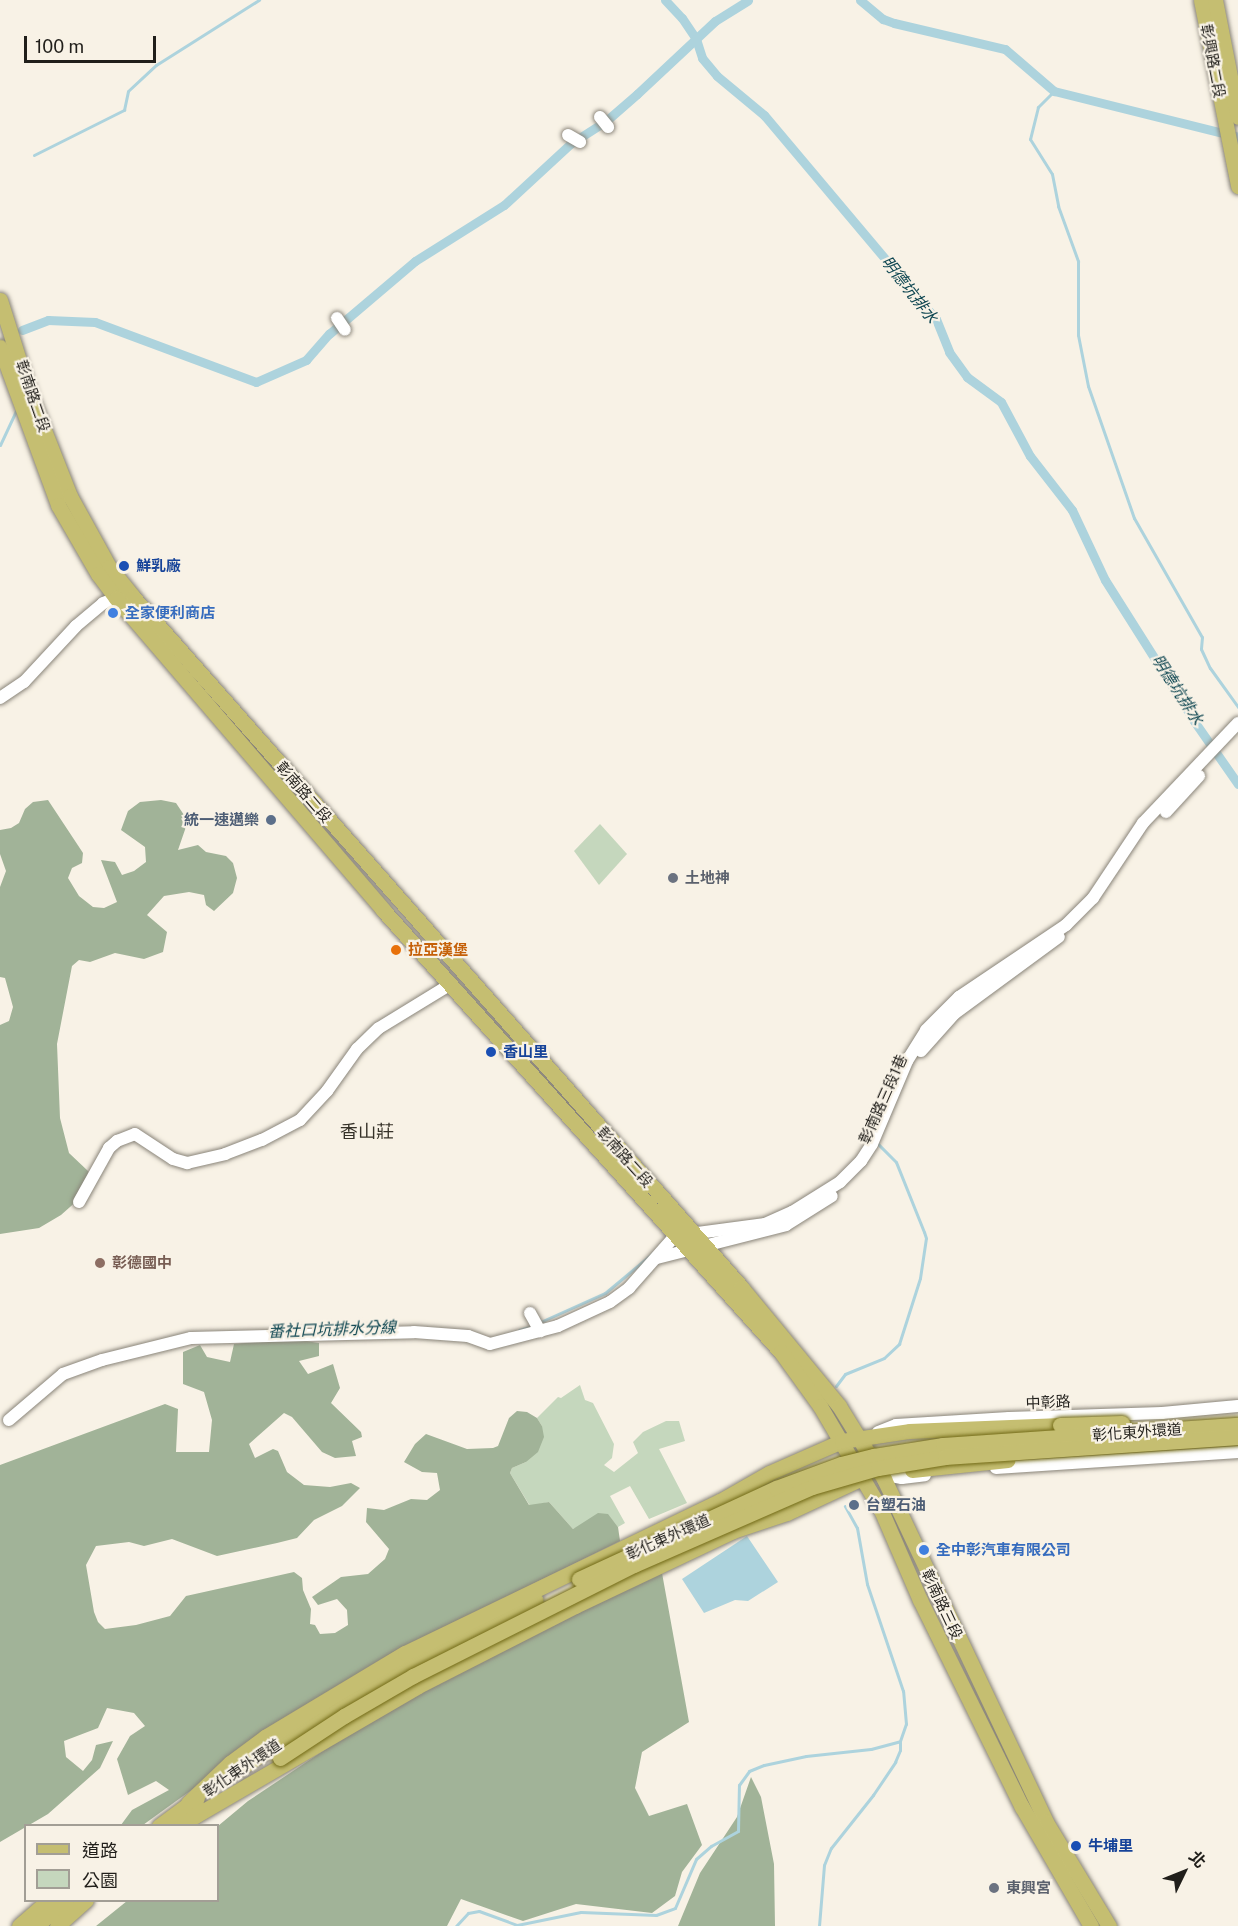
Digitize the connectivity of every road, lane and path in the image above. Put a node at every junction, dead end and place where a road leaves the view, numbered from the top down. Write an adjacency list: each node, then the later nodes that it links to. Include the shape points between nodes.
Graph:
1 (1201, 0): 3 (main road, 彰興路二段)
2 (1215, 0): 3 (main road, 彰興路二段)
3 (1232, 119): 6 (main road, via 1231,148)
4 (568, 135): 5 (street)
5 (580, 142)
6 (1238, 186)
7 (0, 300): 11 (main road, 彰南路二段)
8 (337, 318): 9 (street)
9 (345, 330)
10 (0, 347): 11 (main road, 彰南路二段)
11 (23, 393): 12 (main road, 彰南路二段)
12 (85, 537): 13 (main road, 彰南路二段); 14 (main road, 彰南路二段, via 98,574)
13 (133, 597): 14 (main road); 16 (main road, 彰南路二段)
14 (116, 598): 15 (street, via 85,618 24,682); 16 (main road, 彰南路二段)
15 (0, 698)
16 (219, 707): 21 (main road, 彰南路二段); 22 (main road, 彰南路二段, via 383,910)
17 (1238, 723): 19 (street, 彰南路三段1巷)
18 (1238, 733): 19 (street, 彰南路三段1巷)
19 (1222, 744): 20 (street, 彰南路三段1巷, via 1143,824 1093,898)
20 (1066, 925): 25 (street, 彰南路三段1巷, via 959,997 915,1046 872,1144 840,1182 765,1224); 25 (street, 彰南路三段1巷, via 1046,948 954,1014 925,1044 877,1150 869,1164 844,1188 786,1225 763,1232)
21 (465, 974): 22 (main road); 25 (main road, 彰南路二段)
22 (451, 984): 23 (street, via 379,1028 357,1049 300,1120 262,1140 187,1163 173,1159 135,1134 109,1148); 24 (main road, 彰南路二段)
23 (79, 1202)
24 (675, 1236): 25 (street); 26 (main road, 彰南路二段); 27 (street)
25 (698, 1239): 26 (street); 35 (main road, 彰南路三段, via 790,1343)
26 (687, 1250): 27 (street); 36 (main road, 彰南路三段, via 781,1352)
27 (657, 1258): 29 (street, via 610,1302)
28 (530, 1313): 29 (street)
29 (540, 1331): 33 (street, via 490,1344 468,1336 414,1332 191,1338 63,1374)
30 (1238, 1406): 31 (street, 中彰路)
31 (1210, 1408): 32 (street, 中彰路); 38 (street)
32 (1162, 1413): 35 (street, 中彰路, via 896,1425); 37 (street)
33 (9, 1420)
34 (1236, 1435): 35 (main road, bridge, via 1177,1421 932,1430); 38 (street); 39 (main road, bridge, via 1174,1448 946,1465); 41 (main road, 彰化東外環道, bridge, via 943,1445 830,1468 734,1507 399,1670 336,1705 276,1753)
35 (861, 1438): 36 (main road); 39 (main road, 彰南路三段)
36 (842, 1441): 40 (main road, 彰南路三段); 41 (main road, via 769,1473 405,1653 329,1696 239,1757)
37 (1167, 1455): 38 (street); 39 (street, via 1026,1464 902,1478)
38 (1208, 1455)
39 (881, 1474): 40 (main road); 53 (main road, 彰南路三段, via 1046,1822)
40 (863, 1477): 41 (main road, via 575,1606 418,1686); 52 (main road, 彰南路三段, via 1022,1807)
41 (192, 1810): 42 (main road, 彰化東外環道); 43 (main road, 彰化東外環道)
42 (163, 1824)
43 (182, 1824)
44 (47, 1902): 48 (main road)
45 (64, 1902): 49 (main road)
46 (84, 1902): 50 (main road)
47 (97, 1902): 51 (main road)
48 (19, 1926)
49 (36, 1926)
50 (57, 1926)
51 (69, 1926)
52 (1091, 1926)
53 (1109, 1926)

